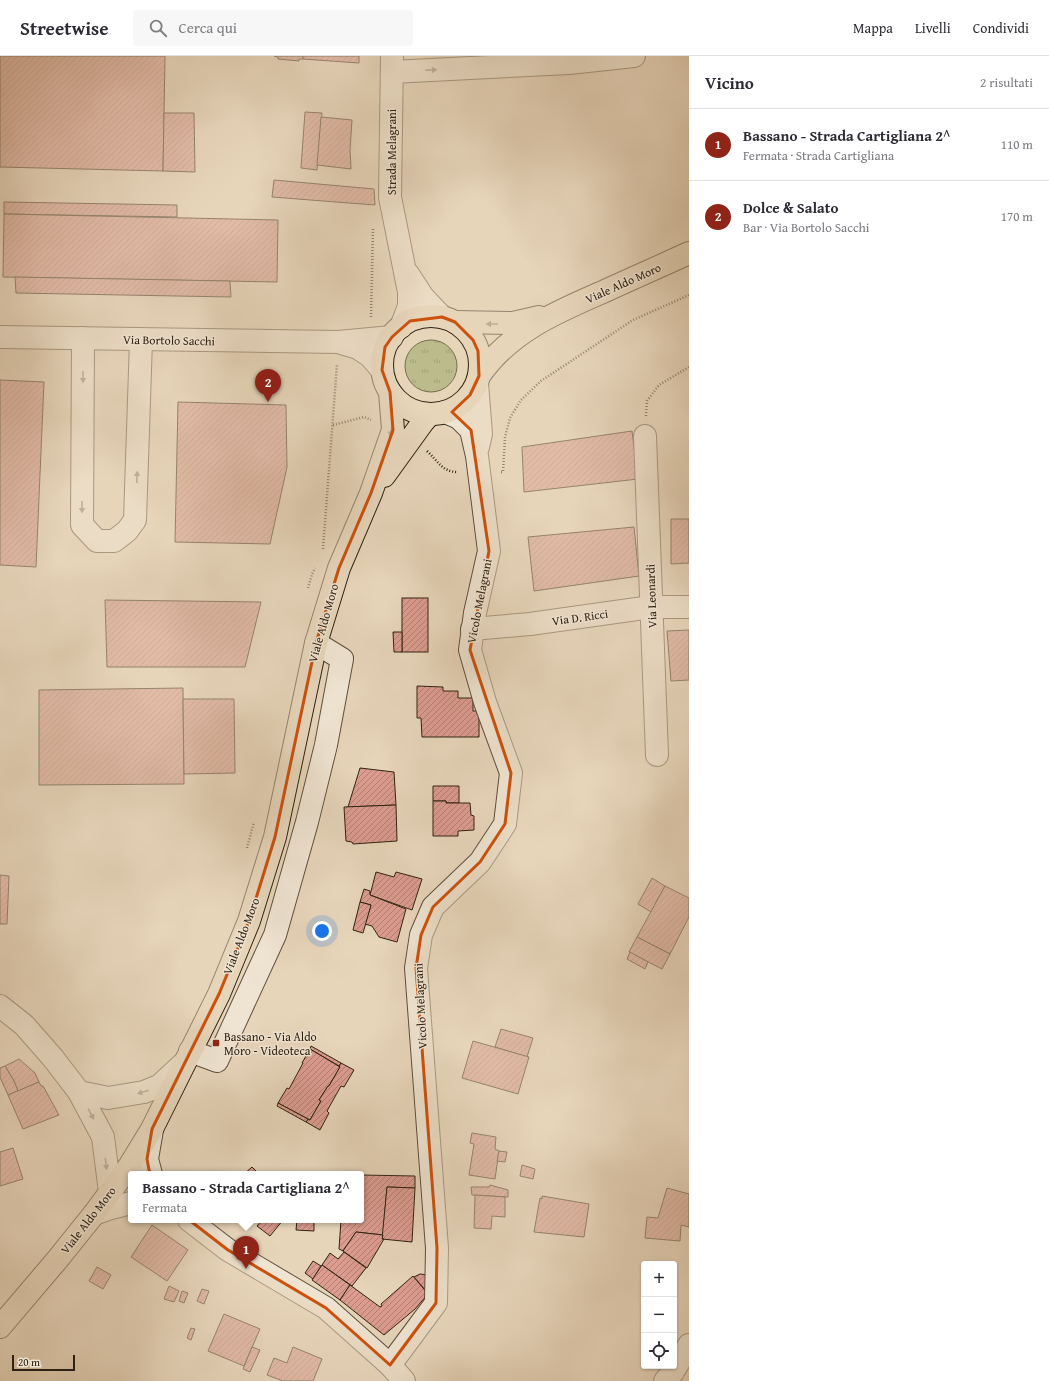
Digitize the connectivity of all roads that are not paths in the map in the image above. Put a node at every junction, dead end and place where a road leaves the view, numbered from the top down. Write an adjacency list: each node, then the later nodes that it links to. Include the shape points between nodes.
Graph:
1 (634, 56): 2 (street, one-way to 1, via 569,63)
2 (392, 64): 4 (street, Strada Melagrani, via 390,197)
3 (689, 253): 5 (main road, Viale Aldo Moro)
4 (406, 270): 6 (street, Strada Melagrani, via 423,297); 7 (street, Strada Melagrani, via 409,306)
5 (557, 312): 6 (main road, Viale Aldo Moro, one-way to 6, via 513,323); 13 (main road, Viale Aldo Moro, via 525,331 489,362)
6 (449, 320): 7 (main road, Viale Aldo Moro, via 431,316 421,317 410,321); 13 (main road, via 465,330 476,345 480,363)
7 (396, 332): 11 (street, Via Bortolo Sacchi); 12 (main road, Viale Aldo Moro, via 386,347 382,358)
8 (0, 337): 9 (street, Via Bortolo Sacchi)
9 (84, 338): 10 (street, Via Bortolo Sacchi); 10 (street, one-way to 10, via 82,525 97,541 114,541 136,520)
10 (141, 340): 11 (street, Via Bortolo Sacchi)
11 (338, 342): 12 (street, Via Bortolo Sacchi, via 358,348 370,356)
12 (382, 370): 14 (main road, Viale Aldo Moro)
13 (478, 379): 15 (main road, Viale Aldo Moro, via 470,396 459,406); 17 (street, Vicolo Melagrani, via 481,434)
14 (390, 392): 15 (main road, Viale Aldo Moro, via 401,404 415,412); 18 (main road, Viale Aldo Moro, one-way to 18, via 393,430)
15 (438, 413): 17 (street, Vicolo Melagrani, via 459,418 471,430); 18 (main road, Viale Aldo Moro, via 423,422)
16 (645, 436): 19 (street, Via Leonardi)
17 (478, 464): 21 (street, Vicolo Melagrani, via 489,551)
18 (371, 493): 22 (main road, Viale Aldo Moro, via 339,568)
19 (651, 607): 20 (street, Via D. Ricci); 21 (street, Via D. Ricci, via 530,624); 23 (street, Via Leonardi)
20 (689, 607)
21 (472, 629): 35 (street, Vicolo Melagrani, via 470,650 485,702 511,774 505,824 480,862 433,907 420,935 416,968 436,1248 436,1303)
22 (316, 643): 25 (main road, Viale Aldo Moro, via 275,837 249,921 219,994); 25 (street, via 342,659 323,760 308,822 275,935 217,1061)
23 (657, 755)
24 (0, 1006): 26 (street, via 24,1025)
25 (188, 1056): 26 (street, one-way to 26, via 158,1086 144,1092 108,1098); 27 (main road, Viale Aldo Moro)
26 (80, 1092): 29 (street, one-way to 29, via 103,1136)
27 (152, 1129): 28 (street, via 146,1159); 29 (main road, Viale Aldo Moro)
28 (150, 1171)
29 (110, 1192): 31 (main road, Viale Aldo Moro)
30 (128, 1204): 31 (street)
31 (94, 1214): 33 (main road, Viale Aldo Moro)
32 (193, 1223): 35 (street, via 228,1250 326,1308)
33 (0, 1327)
34 (689, 1345): 36 (street)
35 (397, 1373)
36 (665, 1381)

